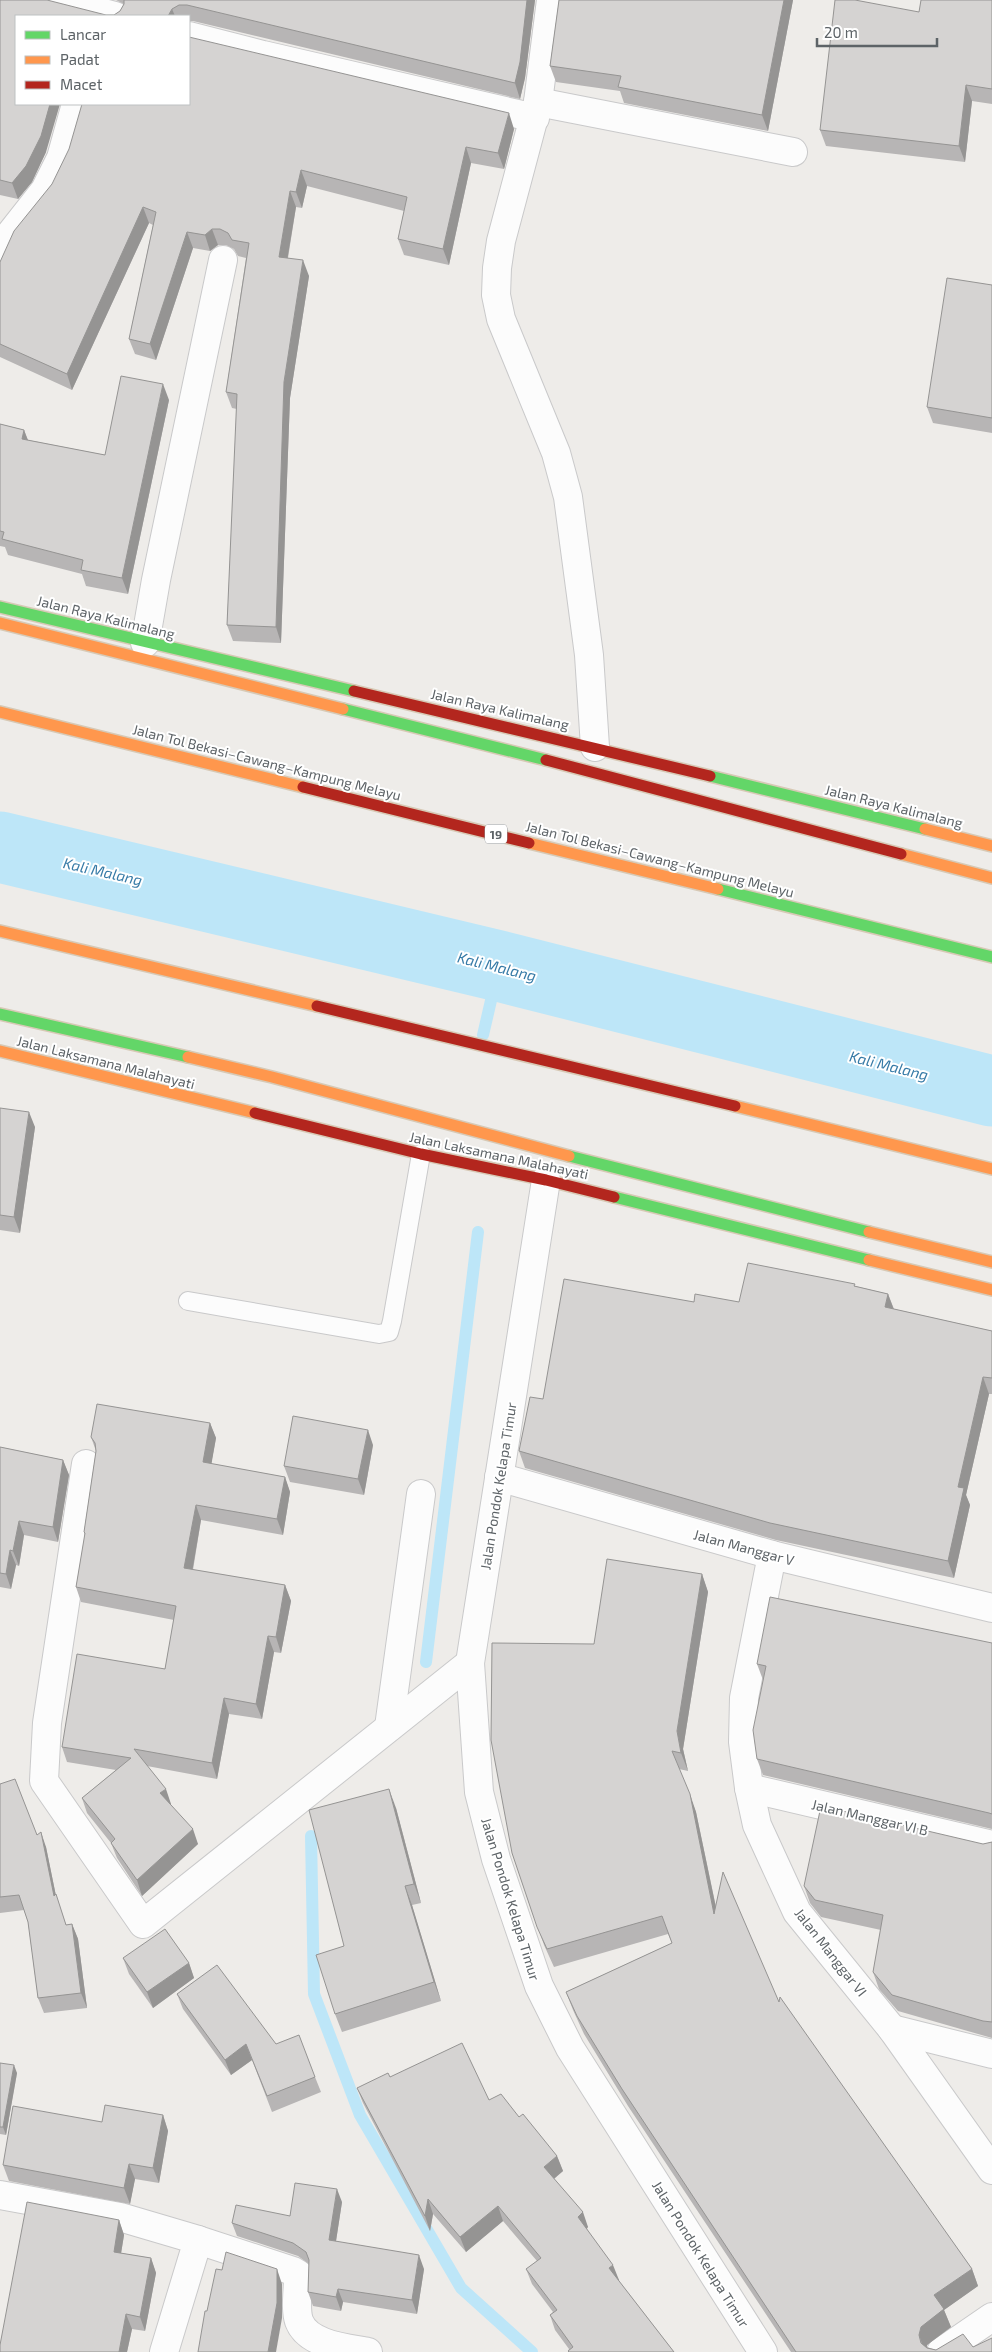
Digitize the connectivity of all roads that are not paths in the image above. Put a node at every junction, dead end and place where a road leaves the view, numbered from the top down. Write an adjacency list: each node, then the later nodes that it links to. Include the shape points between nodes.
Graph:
1 (53, 0): 3 (street)
2 (550, 0): 6 (street)
3 (103, 15)
4 (190, 36): 6 (street, via 263,55)
5 (76, 105): 8 (street, via 61,158 44,190)
6 (537, 110): 7 (street); 14 (street, via 501,241 496,295 502,319 556,454 568,498 589,655)
7 (793, 152)
8 (0, 248)
9 (223, 260): 12 (street, via 156,580)
10 (0, 607): 12 (main road, Jalan Raya Kalimalang)
11 (0, 623): 16 (main road, via 590,770)
12 (146, 643): 14 (main road, Jalan Raya Kalimalang)
13 (0, 712): 18 (main road, Jalan Tol Bekasi–Cawang–Kampung Melayu / 19)
14 (595, 747): 15 (main road, Jalan Raya Kalimalang)
15 (992, 846)
16 (992, 878)
17 (0, 931): 22 (main road)
18 (992, 957)
19 (0, 1014): 24 (main road, via 272,1077 675,1184)
20 (0, 1052): 21 (main road, Jalan Laksamana Malahayati)
21 (421, 1154): 23 (main road, Jalan Laksamana Malahayati); 26 (lane, via 388,1332 379,1334)
22 (992, 1169)
23 (546, 1180): 25 (main road, Jalan Laksamana Malahayati); 28 (street, Jalan Pondok Kelapa Timur)
24 (992, 1262)
25 (992, 1290)
26 (188, 1301)
27 (86, 1464): 33 (street, via 47,1723 44,1781 143,1924)
28 (499, 1477): 30 (street, Jalan Manggar V); 32 (street, Jalan Pondok Kelapa Timur)
29 (420, 1494): 33 (street)
30 (772, 1555): 31 (street, Jalan Manggar V); 34 (street, Jalan Manggar VI, via 744,1698 743,1742)
31 (992, 1608)
32 (470, 1663): 33 (street); 44 (street, Jalan Pondok Kelapa Timur, via 479,1792 496,1859 539,1986 570,2048)
33 (389, 1727)
34 (749, 1788): 35 (street, Jalan Manggar VI B); 36 (street, Jalan Manggar VI, via 757,1824 797,1912)
35 (992, 1846)
36 (892, 2029): 37 (street); 38 (street, Jalan Manggar VI)
37 (992, 2054)
38 (992, 2170)
39 (2, 2202): 40 (street, via 120,2217)
40 (198, 2240): 42 (street); 43 (street, via 298,2274 299,2321 305,2331 326,2342)
41 (992, 2317): 45 (street)
42 (164, 2352)
43 (368, 2352)
44 (763, 2352)
45 (941, 2352)

